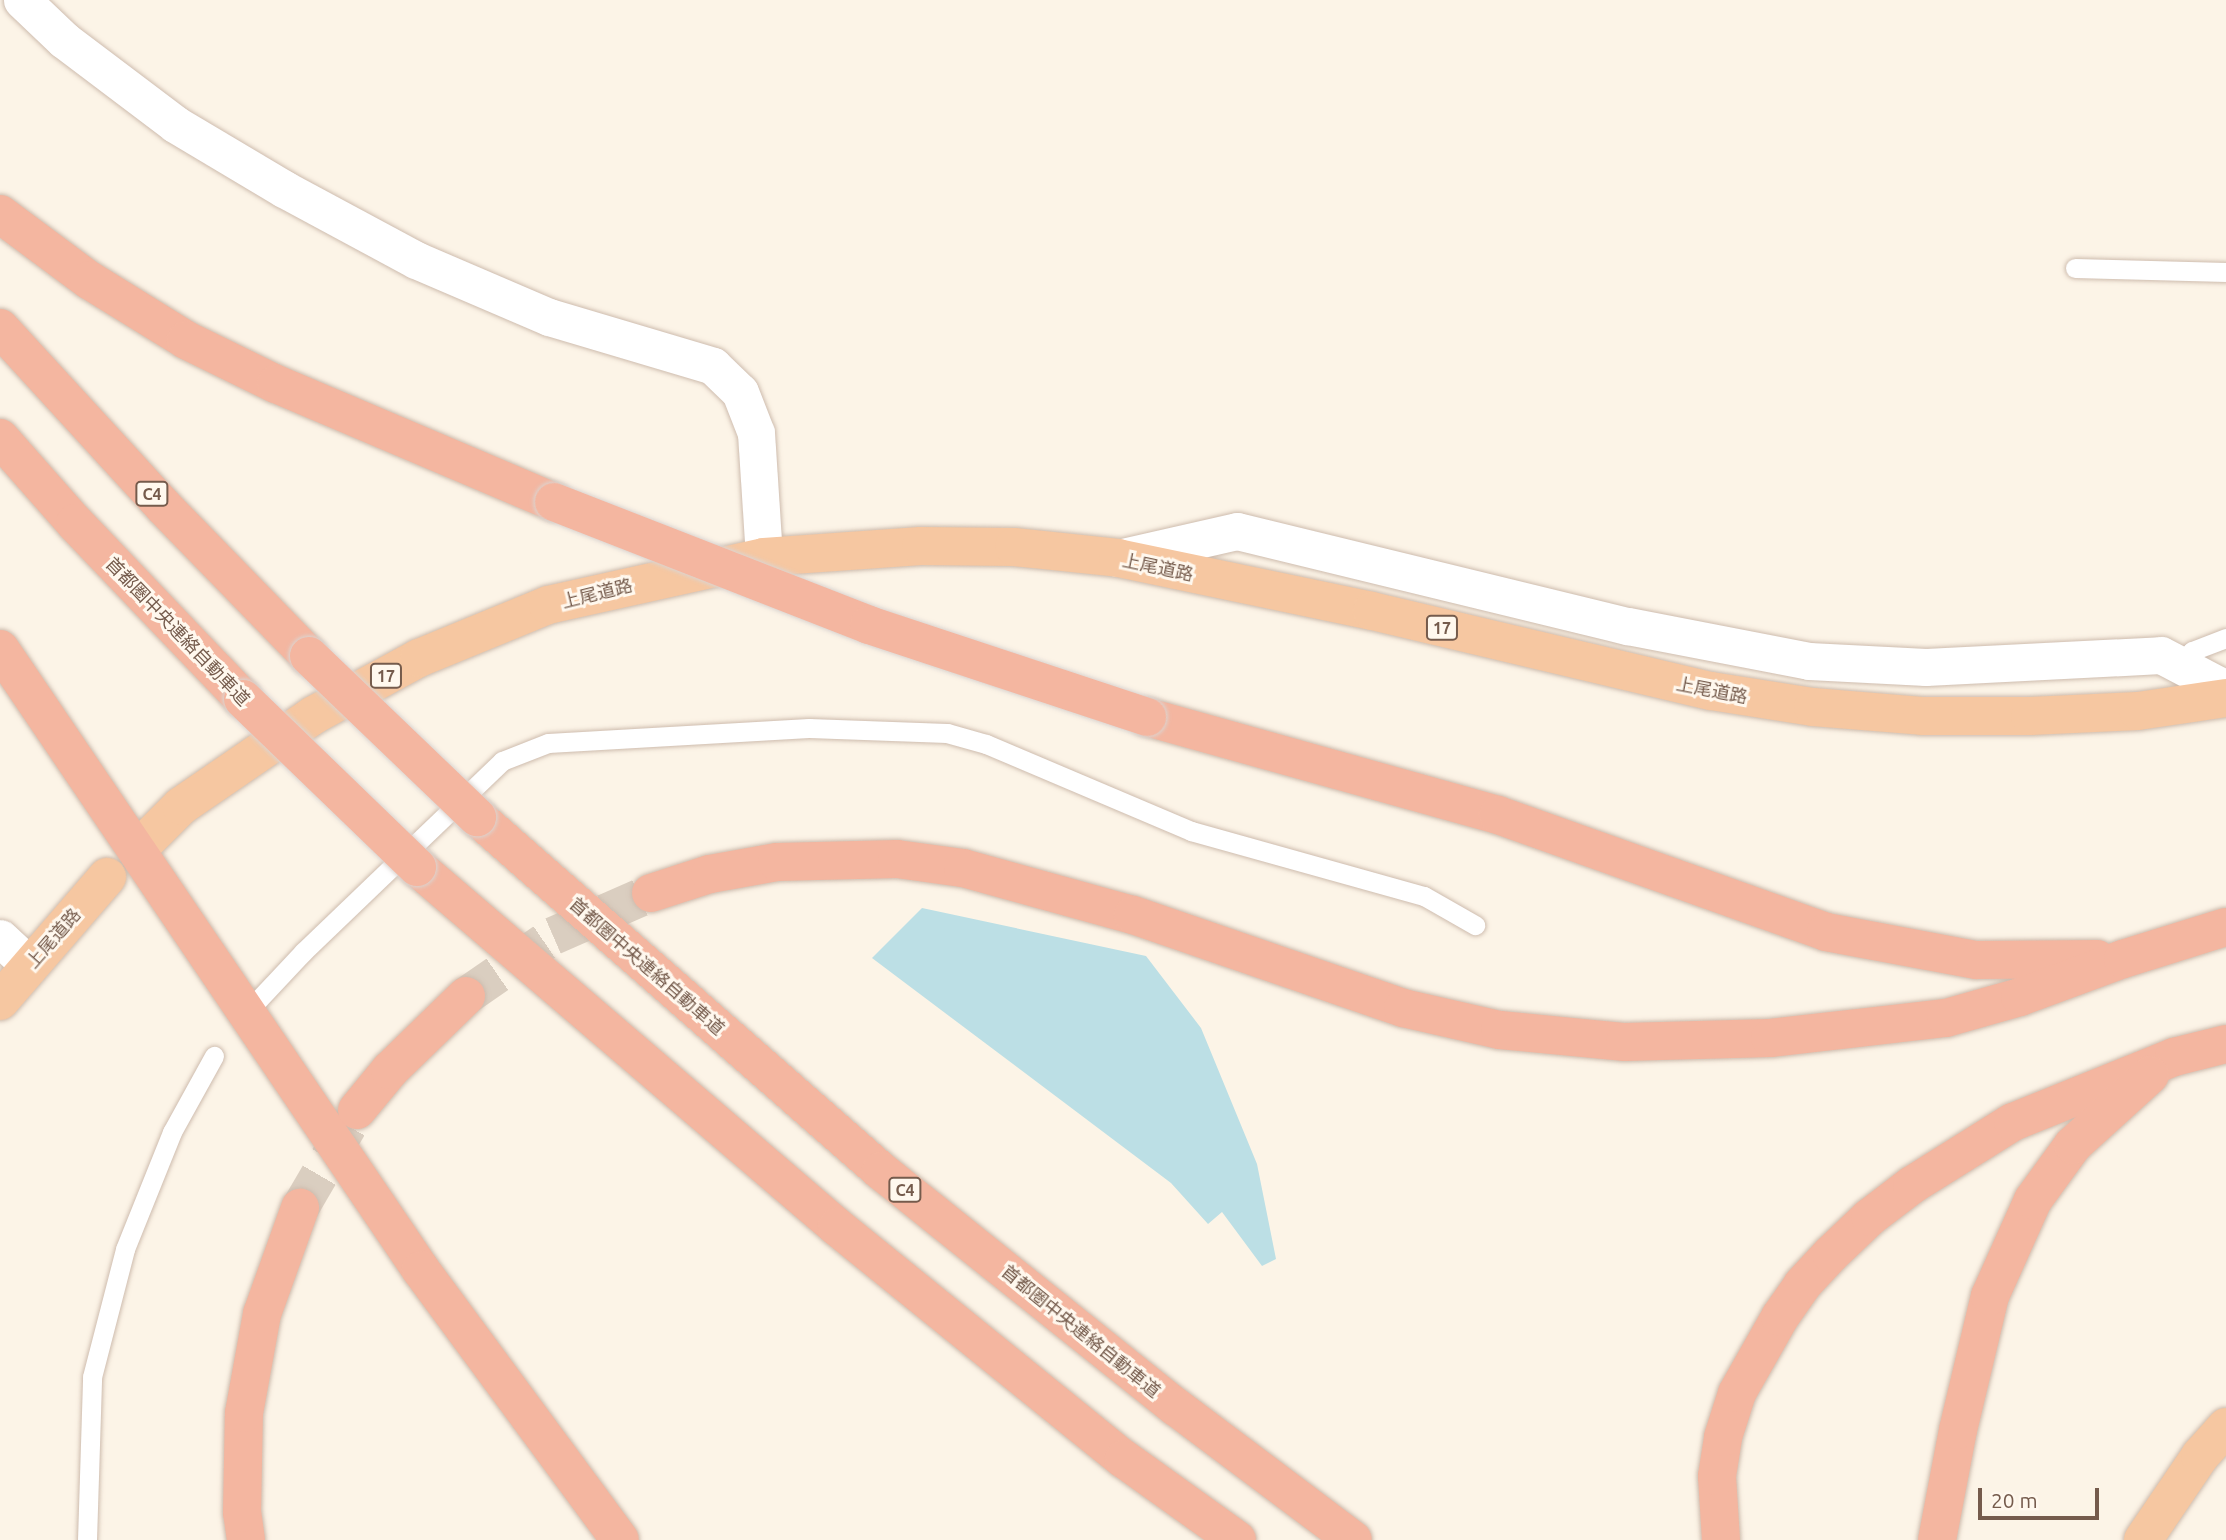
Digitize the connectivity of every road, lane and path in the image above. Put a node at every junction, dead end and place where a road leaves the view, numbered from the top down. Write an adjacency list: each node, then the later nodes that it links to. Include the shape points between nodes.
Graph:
1 (22, 0): 7 (street, via 64,40 175,124 416,260 550,317 713,366 740,392 756,433)
2 (0, 214): 20 (highway, bridge, via 89,280 186,340 288,390 554,502 869,625 1147,717 1498,815 1826,932 1976,960)
3 (2075, 268): 4 (lane)
4 (2226, 272)
5 (0, 328): 36 (highway, 首都圏中央連絡自動車道 / C4, bridge, via 309,656 477,817 881,1171 1176,1408)
6 (0, 438): 35 (highway, 首都圏中央連絡自動車道, bridge, via 243,699 417,867 837,1227 1124,1458)
7 (764, 557): 8 (highway, 上尾道路 / 17, via 921,546 1014,547); 14 (highway, 上尾道路 / 17, via 548,605 419,658 314,715 181,807)
8 (1118, 558): 11 (street, via 1237,531 1628,626 1809,661 1926,667 2161,655); 13 (highway, 上尾道路 / 17, via 1372,611 1711,691 1813,706 1922,716 2030,716 2138,711)
9 (2226, 638): 11 (lane, via 2192,651)
10 (0, 649): 34 (highway, via 317,1121)
11 (2179, 665): 12 (street)
12 (2226, 689)
13 (2226, 698)
14 (148, 839)
15 (107, 877): 21 (highway, 上尾道路)
16 (651, 893): 20 (highway, via 710,874 777,862 897,859 963,869 1133,915 1404,1008 1500,1030 1625,1042 1770,1038 1945,1018 2020,997)
17 (1475, 925): 23 (lane, via 1424,896 1191,831 986,744 947,733 809,728 548,743 502,761)
18 (2226, 927): 20 (highway)
19 (0, 938): 21 (street)
20 (2123, 958)
21 (29, 965): 24 (highway, 上尾道路)
22 (466, 996): 28 (highway, via 390,1070)
23 (258, 1000)
24 (0, 1001)
25 (2226, 1044): 27 (highway)
26 (214, 1056): 32 (lane, via 172,1132 125,1249 92,1377)
27 (2174, 1057): 37 (highway, via 2013,1122 1912,1185 1830,1254 1780,1317 1737,1393 1717,1476); 38 (highway, via 2128,1092 2073,1145 2034,1200 1990,1296)
28 (357, 1110)
29 (300, 1208): 33 (highway, via 262,1314 244,1413 242,1513)
30 (2226, 1427): 31 (highway)
31 (2208, 1465): 39 (highway)
32 (87, 1540)
33 (246, 1540)
34 (620, 1540)
35 (1237, 1540)
36 (1353, 1540)
37 (1721, 1540)
38 (1937, 1540)
39 (2143, 1540)

